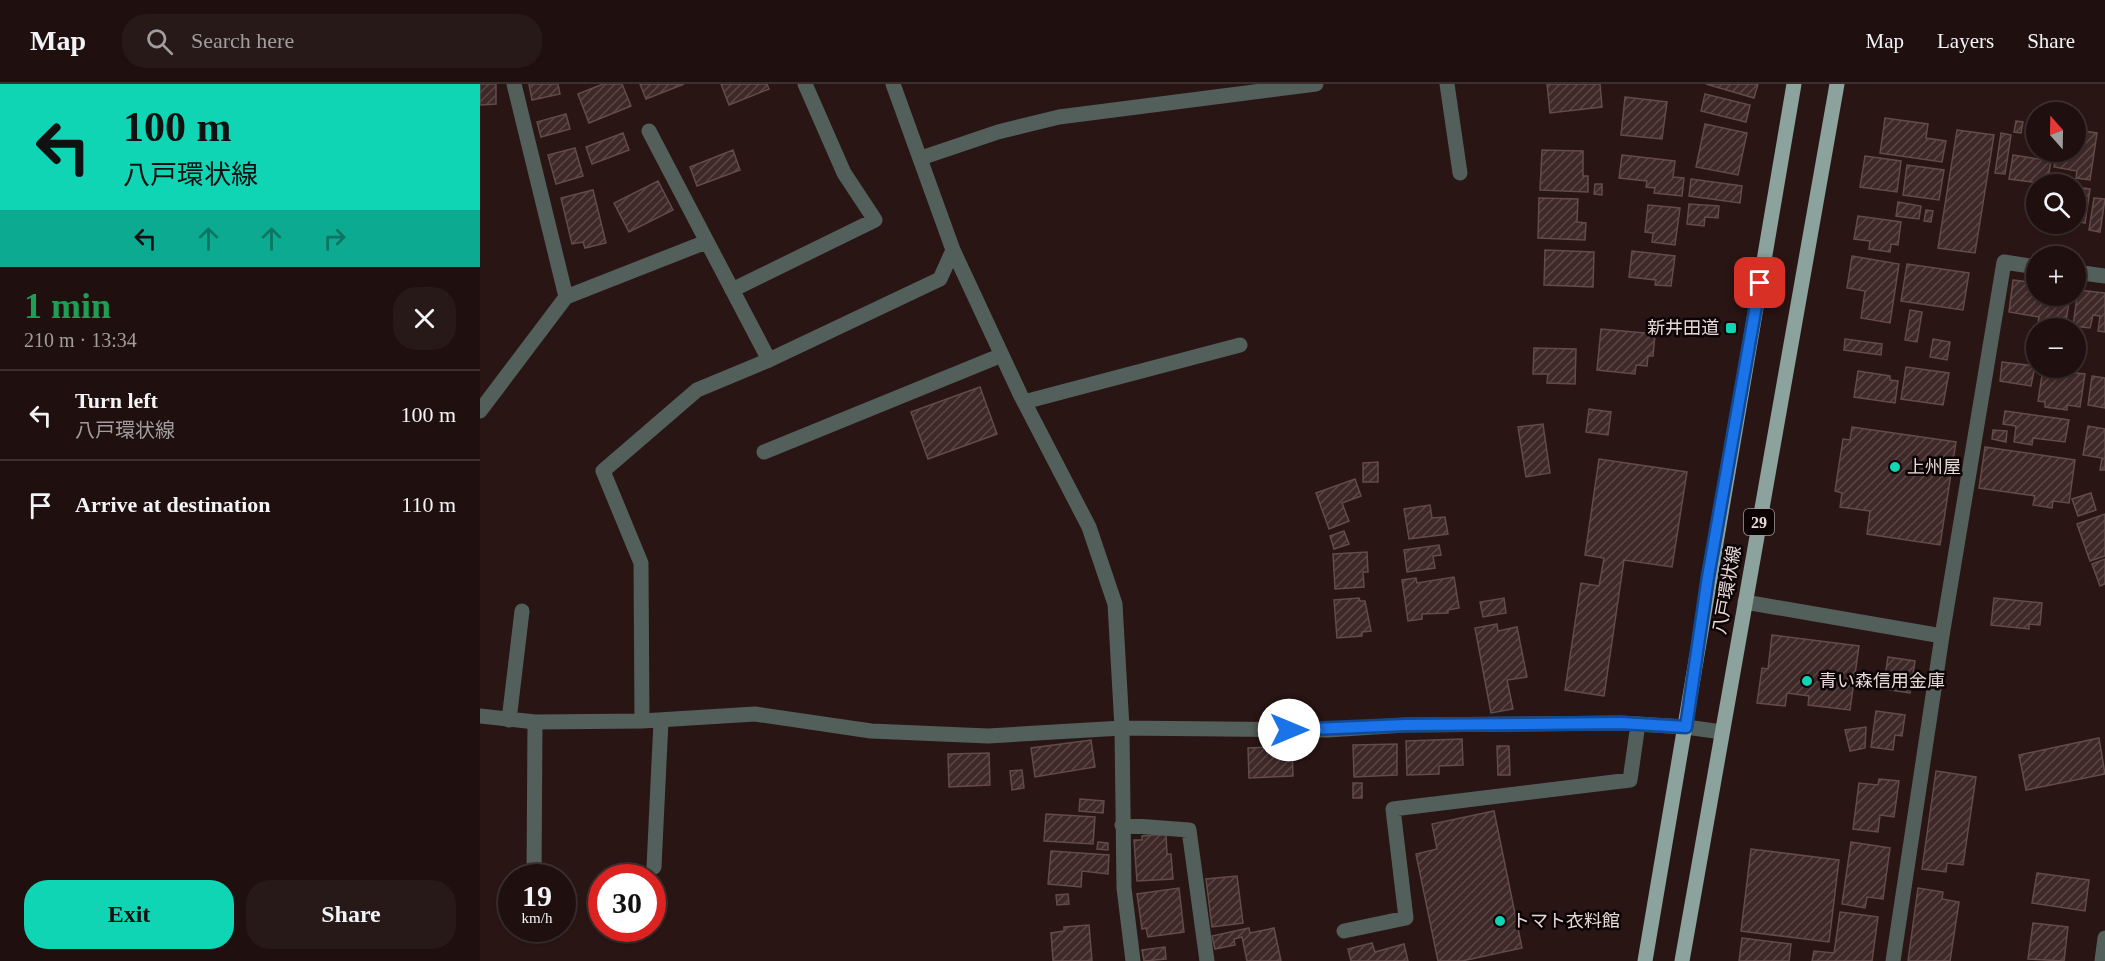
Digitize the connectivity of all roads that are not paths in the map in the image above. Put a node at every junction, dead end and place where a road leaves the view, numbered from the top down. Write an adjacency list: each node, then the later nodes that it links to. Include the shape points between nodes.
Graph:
1 (514, 84): 17 (street)
2 (805, 84): 16 (street, via 844,174 875,220)
3 (893, 84): 9 (street)
4 (1316, 84): 9 (street, via 1059,117)
5 (1447, 84): 10 (street)
6 (1794, 84): 33 (main road, 八戸環状線 / 29, via 1708,577)
7 (1837, 84): 24 (main road, 八戸環状線 / 29)
8 (649, 131): 11 (street)
9 (921, 158): 12 (street)
10 (1460, 173)
11 (706, 242): 16 (street); 17 (street)
12 (953, 250): 19 (street); 20 (street, via 940,279)
13 (2026, 265): 26 (street, via 2004,262)
14 (2086, 273): 15 (street)
15 (2105, 276)
16 (732, 290): 20 (street)
17 (566, 297): 22 (street)
18 (1240, 345): 21 (street)
19 (1002, 355): 21 (street); 23 (street)
20 (769, 360): 29 (street, via 697,390 603,471 641,563)
21 (1024, 402): 34 (street, via 1089,527 1115,604)
22 (480, 411)
23 (764, 452)
24 (1745, 602): 26 (street); 35 (main road, 八戸環状線 / 29)
25 (522, 611): 28 (street)
26 (1942, 636): 45 (street)
27 (480, 716): 28 (street)
28 (508, 720): 31 (street)
29 (642, 721): 30 (street); 31 (street)
30 (661, 721): 34 (street, via 754,714 871,730 988,736); 38 (street)
31 (535, 722): 37 (street)
32 (1638, 724): 33 (street); 34 (street); 39 (street, via 1630,780 1393,809 1406,918)
33 (1686, 727): 35 (street); 43 (main road, 八戸環状線 / 29)
34 (1122, 728): 36 (street)
35 (1722, 732): 44 (main road, 八戸環状線 / 29)
36 (1122, 825): 41 (street, via 1124,888); 42 (street, via 1189,831)
37 (534, 864)
38 (654, 864)
39 (1344, 931)
40 (2105, 938): 46 (street)
41 (1133, 961)
42 (1207, 961)
43 (1645, 961)
44 (1682, 961)
45 (1893, 961)
46 (2102, 961)

